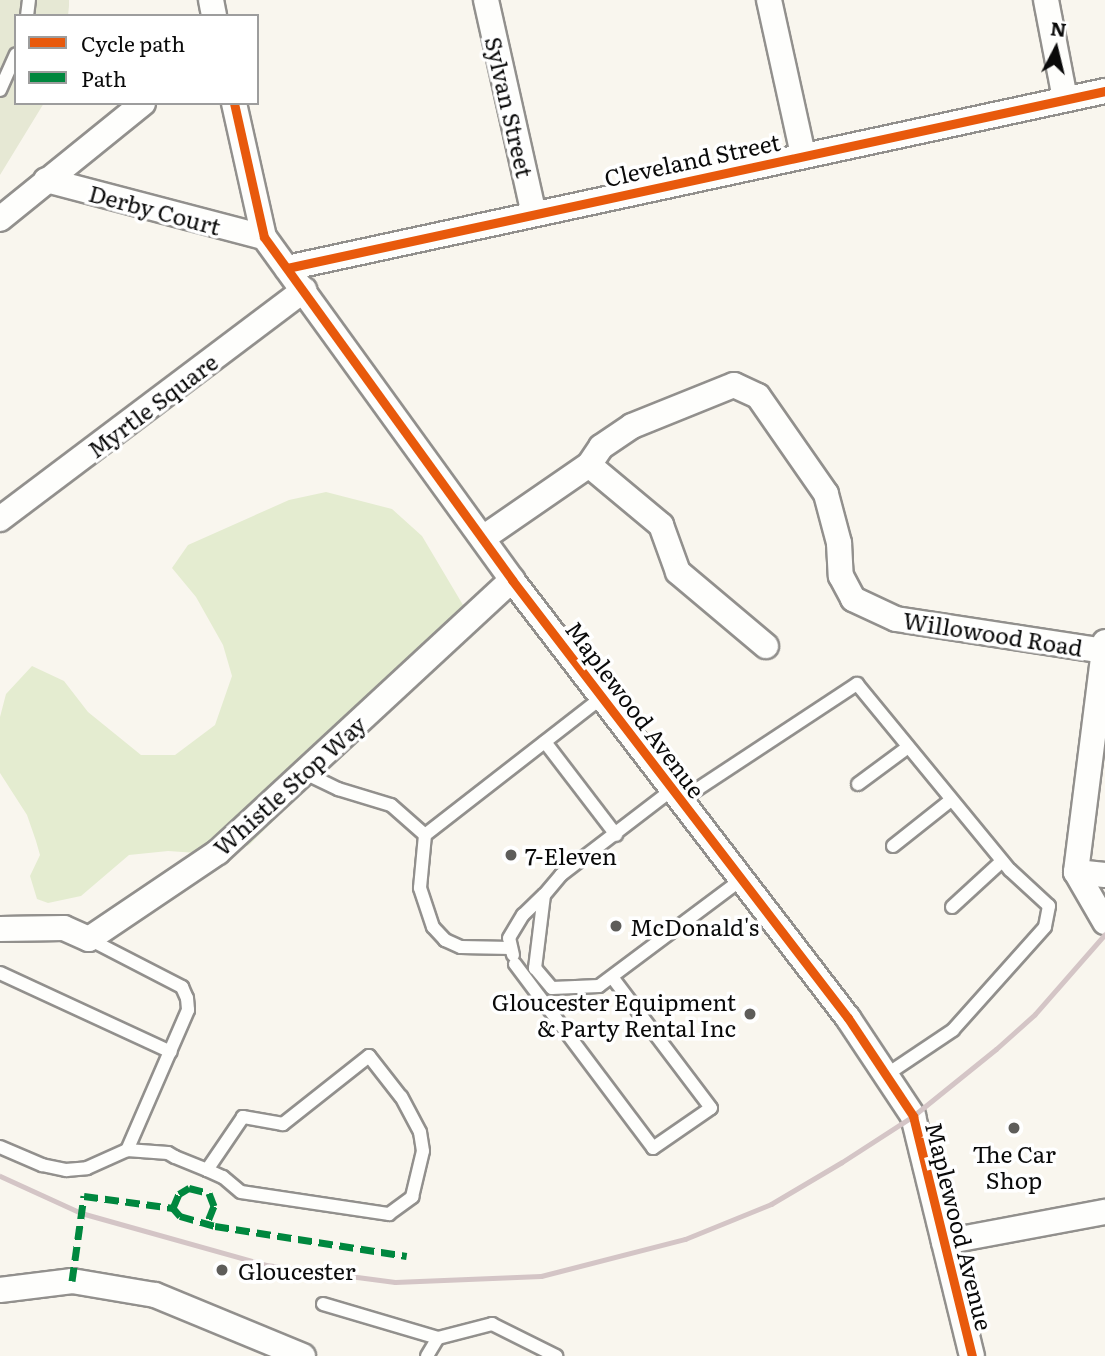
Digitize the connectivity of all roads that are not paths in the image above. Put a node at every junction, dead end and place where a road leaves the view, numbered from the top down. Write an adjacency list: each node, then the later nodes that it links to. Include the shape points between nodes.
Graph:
1 (486, 0): 12 (street, Sylvan Street)
2 (769, 0): 10 (street)
3 (1046, 0): 7 (street)
4 (14, 58): 5 (lane)
5 (0, 89)
6 (1105, 91): 7 (street, Cleveland Street)
7 (1065, 99): 10 (street, Cleveland Street)
8 (140, 105): 11 (street)
9 (234, 105): 14 (street, Maplewood Avenue)
10 (803, 155): 12 (street, Cleveland Street)
11 (46, 180): 13 (street); 14 (street, Derby Court)
12 (534, 214): 15 (street, Cleveland Street)
13 (0, 219)
14 (264, 237): 15 (street, Maplewood Avenue)
15 (287, 268): 16 (street, Maplewood Avenue)
16 (304, 290): 18 (street, Myrtle Square); 19 (street, Maplewood Avenue)
17 (589, 465): 19 (street, Willowood Road); 21 (street, via 661,525 678,572); 22 (street, Willowood Road, via 601,447 632,426 734,385 758,396 826,494 839,542 842,576 853,598 896,619)
18 (0, 519)
19 (483, 538): 20 (street, Maplewood Avenue)
20 (512, 580): 23 (street, Maplewood Avenue); 26 (street, Whistle Stop Way)
21 (766, 646)
22 (1104, 646): 34 (street)
23 (602, 696): 24 (lane); 28 (street, Maplewood Avenue)
24 (545, 742): 30 (lane); 31 (lane)
25 (908, 747): 27 (lane); 28 (lane, via 863,689 848,686); 29 (lane)
26 (305, 772): 30 (lane, via 338,789 391,805); 41 (street, Whistle Stop Way, via 218,852)
27 (858, 783)
28 (677, 795): 31 (lane); 36 (street, Maplewood Avenue)
29 (951, 800): 32 (lane); 33 (lane)
30 (425, 835): 42 (lane, via 420,888 433,928 461,947)
31 (616, 835): 37 (lane, via 561,876)
32 (893, 846)
33 (1002, 861): 38 (lane); 48 (lane, via 1049,906 1045,927 953,1030)
34 (1076, 872): 35 (street); 39 (street)
35 (1105, 875)
36 (742, 879): 46 (lane); 48 (street, Maplewood Avenue)
37 (544, 895): 42 (lane, via 523,915 509,938); 44 (lane)
38 (952, 907)
39 (1105, 922)
40 (0, 929): 41 (street, via 64,928)
41 (89, 939): 47 (lane, via 182,987 188,1010)
42 (511, 948): 43 (lane)
43 (515, 964): 44 (lane); 46 (lane, via 653,1148 711,1108)
44 (536, 968): 46 (lane, via 552,988 599,986)
45 (0, 973): 47 (lane)
46 (612, 977)
47 (171, 1052): 50 (lane)
48 (886, 1075): 53 (street, Maplewood Avenue, via 913,1116)
49 (0, 1147): 50 (lane, via 66,1170 87,1168)
50 (127, 1150): 51 (lane, via 168,1153)
51 (207, 1170): 51 (lane, via 241,1192 389,1214 412,1197 423,1151 411,1116 369,1056 283,1124 243,1117)
52 (1105, 1212): 53 (street)
53 (944, 1242): 60 (street, Maplewood Avenue)
54 (0, 1290): 57 (street, via 72,1281 142,1292 236,1325)
55 (323, 1304): 56 (lane)
56 (438, 1338): 58 (lane); 59 (lane, via 492,1324)
57 (303, 1356)
58 (427, 1356)
59 (556, 1356)
60 (972, 1356)

